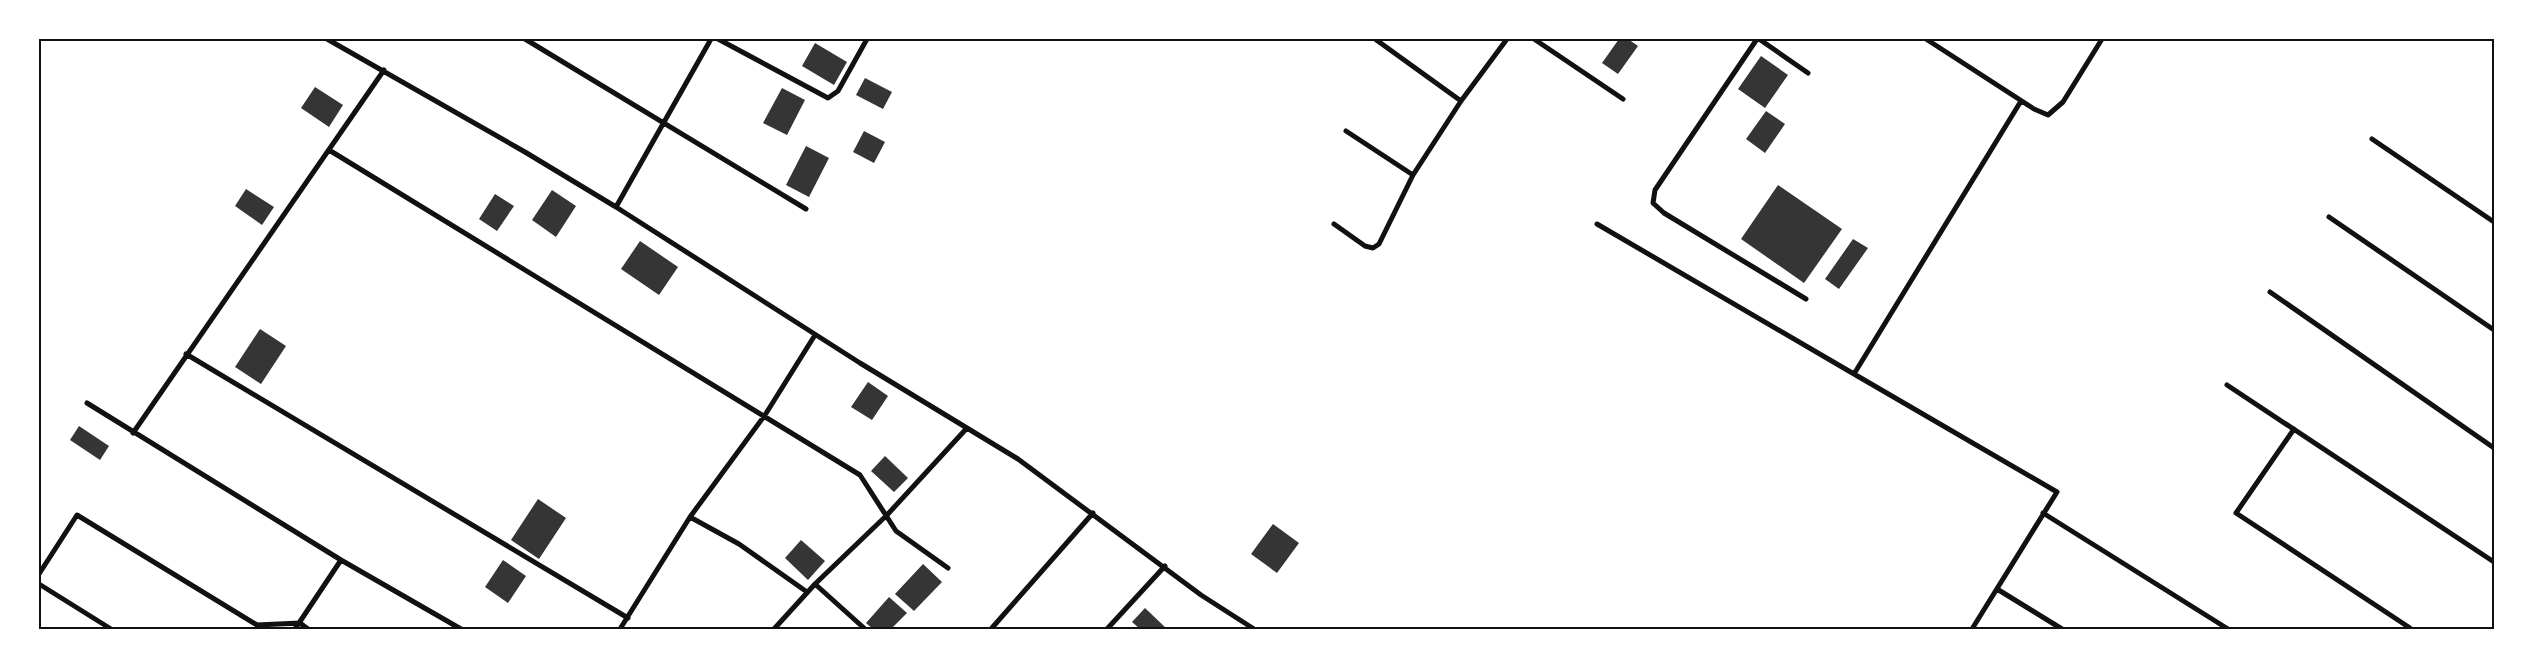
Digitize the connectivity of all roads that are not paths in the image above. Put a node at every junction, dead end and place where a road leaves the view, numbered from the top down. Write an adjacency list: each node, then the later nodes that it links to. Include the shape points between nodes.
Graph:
1 (327, 39): 12 (street)
2 (525, 39): 17 (street)
3 (711, 39): 17 (street)
4 (718, 39): 5 (street, via 828,98 838,91)
5 (867, 39)
6 (1375, 39): 15 (street)
7 (1507, 39): 15 (street)
8 (1534, 39): 14 (street)
9 (1758, 39): 13 (street); 29 (street, via 1655,190 1653,203 1664,213)
10 (1926, 39): 16 (street)
11 (2102, 39): 16 (street, via 2063,102 2048,115)
12 (384, 70): 20 (street); 22 (street)
13 (1808, 73)
14 (1623, 99)
15 (1461, 101): 21 (street)
16 (2021, 101): 33 (street)
17 (665, 124): 22 (street); 23 (street)
18 (1346, 131): 21 (street)
19 (2372, 139): 25 (street)
20 (329, 150): 32 (street); 36 (street)
21 (1413, 175): 26 (street, via 1383,238 1373,248)
22 (616, 207): 31 (street)
23 (806, 209)
24 (2329, 217): 30 (street)
25 (2494, 222)
26 (1334, 224)
27 (1597, 224): 33 (street)
28 (2270, 292): 40 (street)
29 (1806, 299)
30 (2494, 330)
31 (815, 335): 36 (street); 37 (street)
32 (186, 354): 39 (street); 54 (street)
33 (1854, 374): 42 (street, via 2057,492)
34 (2227, 385): 38 (street)
35 (87, 403): 39 (street)
36 (765, 416): 43 (street, via 860,475); 44 (street)
37 (967, 428): 41 (street, via 1018,459); 43 (street)
38 (2294, 430): 46 (street); 56 (street, via 2236,513)
39 (134, 433): 45 (street)
40 (2494, 448)
41 (1093, 513): 47 (street); 64 (street)
42 (2043, 514): 52 (street); 69 (street)
43 (887, 515): 48 (street, via 896,531); 51 (street)
44 (690, 517): 53 (street, via 739,544); 54 (street)
45 (341, 560): 55 (street); 60 (street)
46 (2494, 562)
47 (1165, 566): 65 (street); 66 (street)
48 (948, 568)
49 (39, 574): 55 (street, via 77,515 257,625)
50 (39, 584): 57 (street)
51 (815, 584): 53 (street); 63 (street)
52 (1997, 589): 67 (street); 68 (street)
53 (807, 592): 62 (street)
54 (628, 618): 61 (street)
55 (300, 623): 58 (street); 59 (street)
56 (2410, 628)
57 (111, 629)
58 (295, 629)
59 (308, 629)
60 (461, 629)
61 (620, 629)
62 (774, 629)
63 (865, 629)
64 (991, 629)
65 (1107, 629)
66 (1254, 629)
67 (1972, 629)
68 (2062, 629)
69 (2228, 629)

